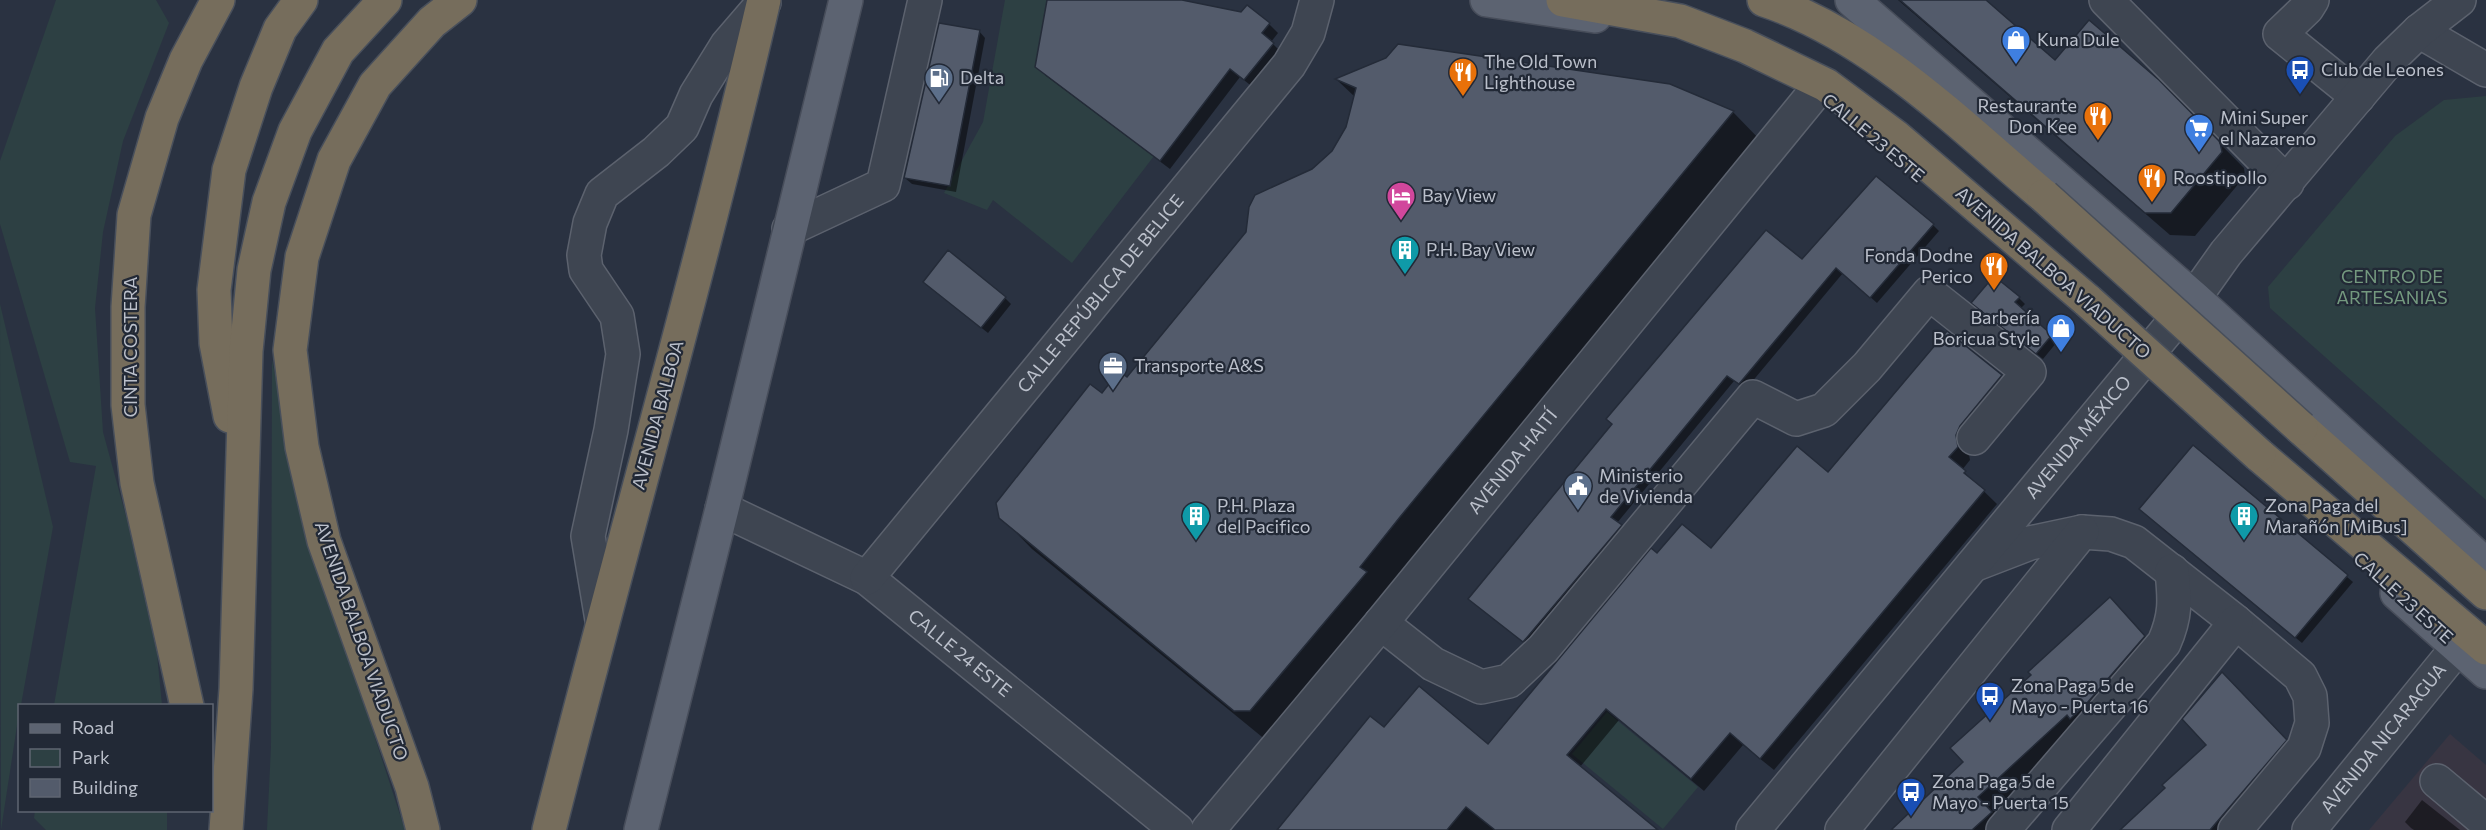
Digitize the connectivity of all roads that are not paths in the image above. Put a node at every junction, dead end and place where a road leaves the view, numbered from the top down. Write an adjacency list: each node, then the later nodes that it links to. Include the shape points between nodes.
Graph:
1 (218, 0): 38 (highway, CINTA COSTERA, via 186,60 162,118 134,215 128,307 128,405 137,483)
2 (301, 0): 25 (highway, via 280,29 229,170 214,290 216,343)
3 (385, 0): 25 (highway, via 338,51 295,131 269,202 255,270 247,340)
4 (460, 0): 44 (highway, AVENIDA BALBOA VIADUCTO, via 432,22 375,85 334,160 302,257 290,350 302,447 324,541 401,756)
5 (846, 0): 21 (main road)
6 (924, 0): 21 (street, via 884,185)
7 (1317, 0): 31 (street, CALLE REPÚBLICA DE BELICE, via 1308,33 1288,65)
8 (1487, 0): 18 (main road, CALLE 23 ESTE, via 1663,29 1735,51)
9 (1563, 0): 36 (highway, AVENIDA BALBOA VIADUCTO, bridge, via 1680,21 1745,46 1826,86 1896,137 2071,286)
10 (1764, 0): 32 (highway, bridge, via 1786,7 1849,40 1917,88 2044,196)
11 (1852, 0): 22 (main road)
12 (2106, 0): 20 (street)
13 (2312, 0): 19 (street, via 2280,34)
14 (2459, 0): 16 (street, AVENIDA MÉXICO)
15 (764, 1): 33 (highway, AVENIDA BALBOA, via 734,130); 33 (street, via 727,45 696,94 682,127 602,194 590,223 584,255 586,270 617,316 623,354 588,537)
16 (2419, 31): 17 (street); 19 (street, AVENIDA MÉXICO)
17 (2486, 70)
18 (1816, 90): 23 (main road, CALLE 23 ESTE); 34 (street, AVENIDA HAITÍ)
19 (2358, 97): 20 (street, AVENIDA MÉXICO)
20 (2287, 183): 22 (street, AVENIDA MÉXICO, via 2226,253)
21 (789, 229): 26 (main road)
22 (2194, 298): 23 (street, AVENIDA MÉXICO); 28 (main road)
23 (2139, 363): 29 (street, AVENIDA MÉXICO); 36 (main road, CALLE 23 ESTE)
24 (1974, 438): 34 (street, via 2029,372 1929,293 1868,367 1824,410 1796,419 1753,397 1543,649 1509,681 1481,687 1433,664)
25 (241, 471): 43 (highway, via 236,689)
26 (722, 509): 31 (street, CALLE 24 ESTE); 46 (main road)
27 (2082, 532): 29 (street, via 2030,543); 30 (street, via 2111,534 2134,542); 50 (street)
28 (2486, 565)
29 (1971, 566): 49 (street, AVENIDA MÉXICO)
30 (2172, 571): 35 (street); 51 (street, via 2173,623 2164,643)
31 (867, 578): 47 (street, CALLE 24 ESTE)
32 (2486, 593)
33 (602, 620): 45 (highway, AVENIDA BALBOA)
34 (1381, 622): 48 (street, AVENIDA HAITÍ)
35 (2236, 622): 52 (street); 53 (street, via 2300,676 2310,696 2312,723 2304,748)
36 (2472, 648): 37 (main road, CALLE 23 ESTE); 54 (street, AVENIDA NICARAGUA)
37 (2486, 672)
38 (187, 704)
39 (2437, 781): 41 (street)
40 (209, 812): 42 (highway)
41 (2486, 822)
42 (213, 830)
43 (226, 830)
44 (423, 830)
45 (549, 830)
46 (640, 830)
47 (1177, 830)
48 (1208, 830)
49 (1753, 830)
50 (1842, 830)
51 (2003, 830)
52 (2069, 830)
53 (2235, 830)
54 (2309, 830)

